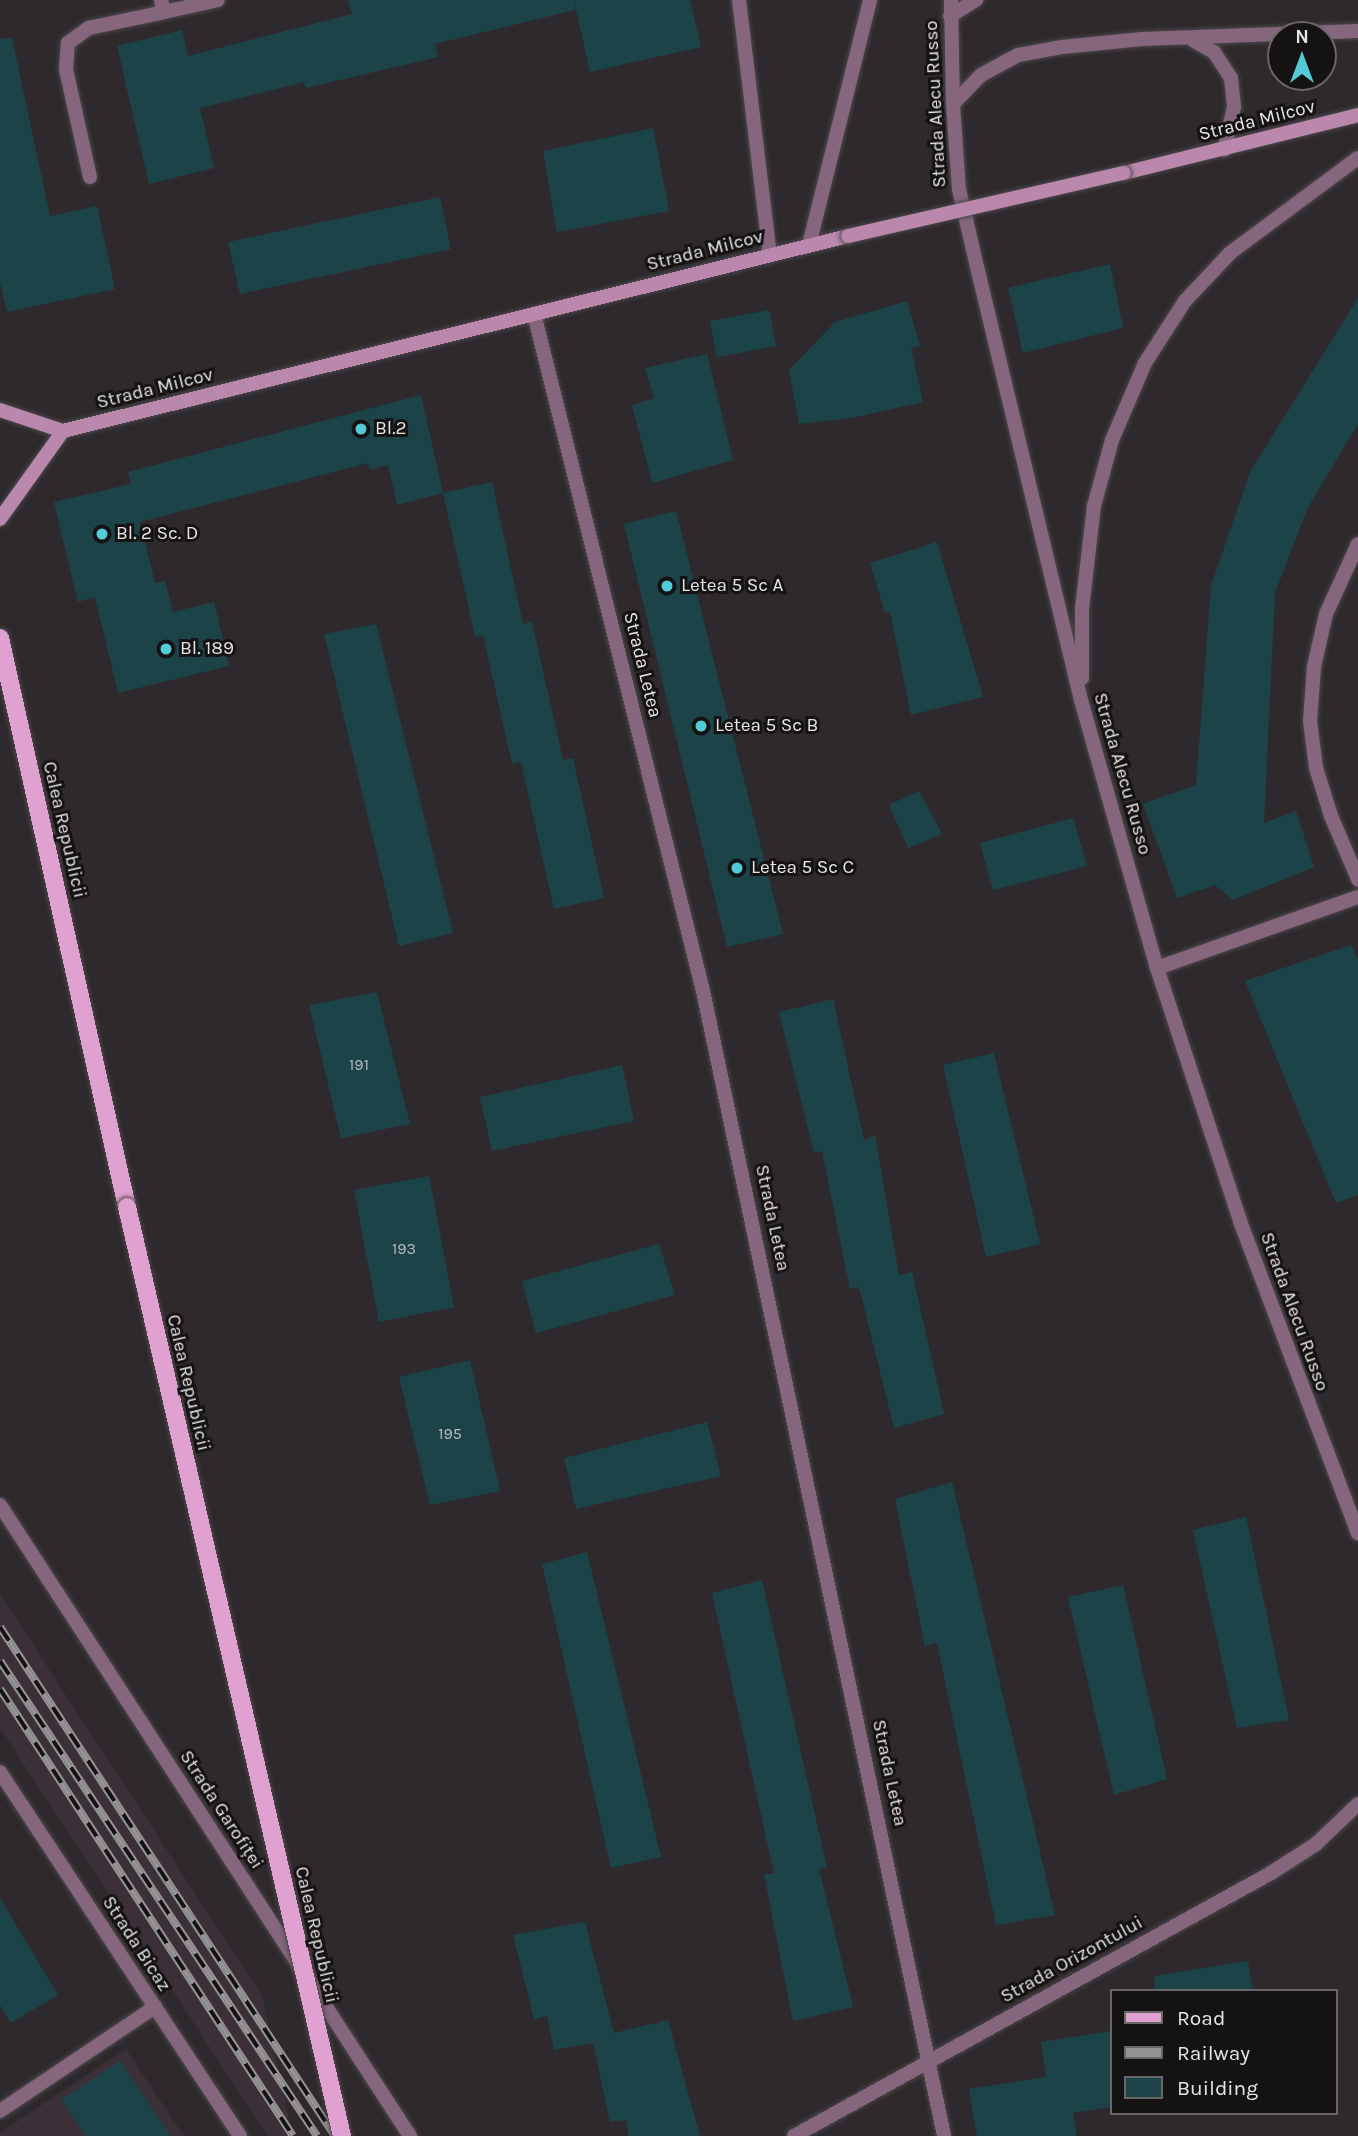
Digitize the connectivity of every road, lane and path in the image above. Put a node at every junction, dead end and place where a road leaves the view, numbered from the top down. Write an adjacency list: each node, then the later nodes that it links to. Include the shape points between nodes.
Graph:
1 (218, 0): 6 (street)
2 (739, 0): 16 (street)
3 (870, 0): 15 (street)
4 (951, 0): 7 (street, Strada Alecu Russo)
5 (976, 0): 7 (street)
6 (163, 6): 14 (street, via 89,27 68,43 66,70)
7 (950, 16): 10 (street, Strada Alecu Russo)
8 (1358, 31): 9 (street)
9 (1193, 40): 10 (street, via 1142,39 1018,55 981,75); 12 (street, via 1214,52 1231,78 1234,107)
10 (953, 104): 23 (street, Strada Alecu Russo, via 959,189)
11 (1358, 116): 12 (main road, Strada Milcov)
12 (1224, 150): 15 (main road, Strada Milcov, bridge)
13 (1358, 158): 23 (street, via 1230,253 1185,301 1145,363 1112,440 1094,506 1082,608)
14 (90, 177)
15 (809, 245): 16 (main road, Strada Milcov)
16 (770, 255): 17 (main road, Strada Milcov)
17 (534, 314): 19 (main road, Strada Milcov); 32 (street, Strada Letea, via 703,991)
18 (0, 410): 19 (main road)
19 (63, 431): 20 (main road)
20 (0, 519)
21 (1358, 544): 24 (street, via 1326,614 1314,667 1310,721 1327,804)
22 (0, 638): 35 (main road, Calea Republicii, bridge)
23 (1081, 700): 26 (street, Strada Alecu Russo)
24 (1358, 879)
25 (1358, 897): 26 (street)
26 (1157, 968): 28 (street, Strada Alecu Russo, via 1240,1221)
27 (0, 1505): 36 (street, Strada Garofiței)
28 (1358, 1533)
29 (0, 1772): 31 (street, Strada Bicaz)
30 (1358, 1804): 32 (street, Strada Orizontului, via 1316,1844 1271,1873)
31 (155, 2007): 33 (street); 34 (street, Strada Bicaz)
32 (929, 2060): 37 (street, Strada Orizontului); 38 (street, Strada Letea)
33 (0, 2111)
34 (240, 2136)
35 (342, 2136)
36 (410, 2136)
37 (794, 2136)
38 (944, 2136)

